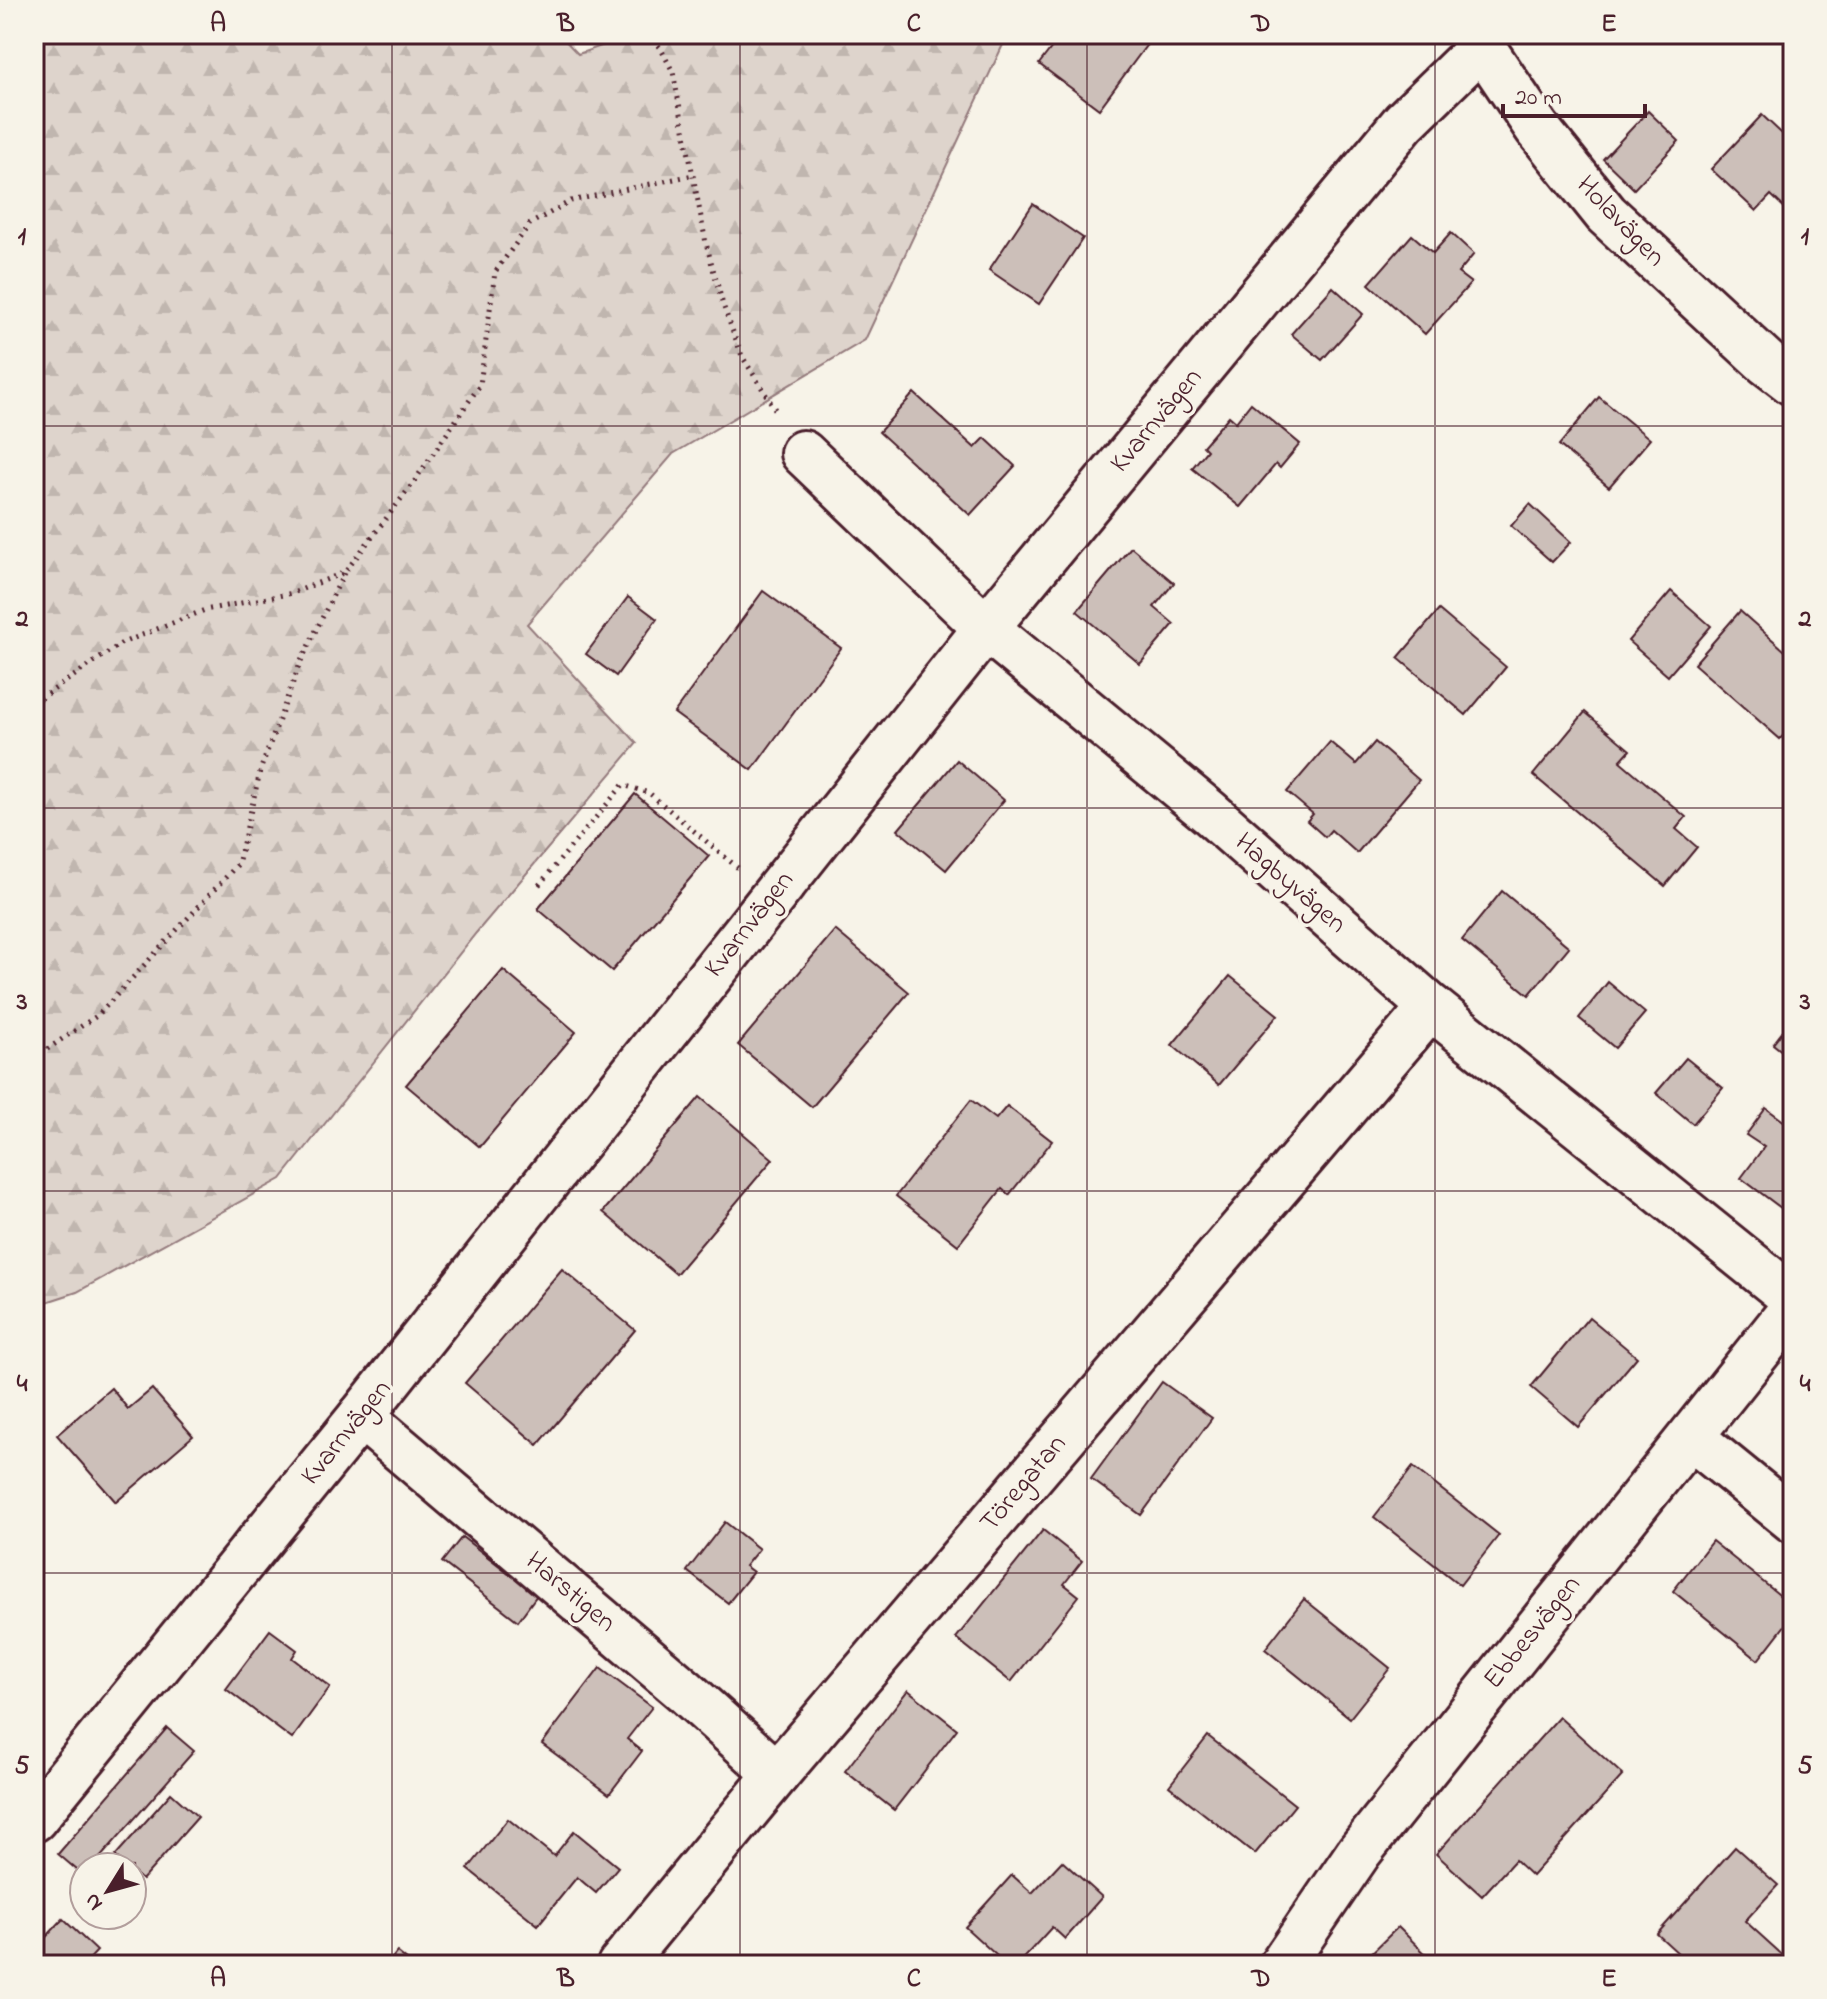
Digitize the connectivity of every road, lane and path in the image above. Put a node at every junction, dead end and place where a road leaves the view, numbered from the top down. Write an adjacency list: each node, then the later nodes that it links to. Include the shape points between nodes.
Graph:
1 (55, 34): 4 (path)
2 (647, 34): 5 (path, via 673,72)
3 (1480, 40): 6 (street, Holavägen, via 1537,128 1606,214); 9 (street, Kvarnvägen, via 1404,122)
4 (34, 47)
5 (693, 175): 7 (path, via 706,243 742,356); 8 (path, via 571,201 530,224 495,272 480,385)
6 (1793, 383)
7 (803, 453): 9 (street, Hagbyvägen)
8 (345, 572): 10 (path, via 293,593 205,610 122,643); 14 (path, via 301,661 261,768 238,864 98,1015)
9 (986, 628): 12 (street, Kvarnvägen); 13 (street, Hagbyvägen, via 1209,812)
10 (34, 703)
11 (539, 885): 12 (path, via 623,785 649,793)
12 (772, 898): 17 (street, Kvarnvägen)
13 (1431, 1007): 15 (street, Hagbyvägen); 20 (street, Töregatan)
14 (34, 1058)
15 (1793, 1298)
16 (1793, 1308): 18 (street, Ebbesvägen)
17 (361, 1416): 20 (street, Harstigen); 21 (street, Kvarnvägen)
18 (1691, 1437): 19 (street); 23 (street, Ebbesvägen, via 1359,1852)
19 (1793, 1520)
20 (777, 1774): 22 (street, Töregatan)
21 (34, 1819)
22 (620, 1965)
23 (1282, 1965)

